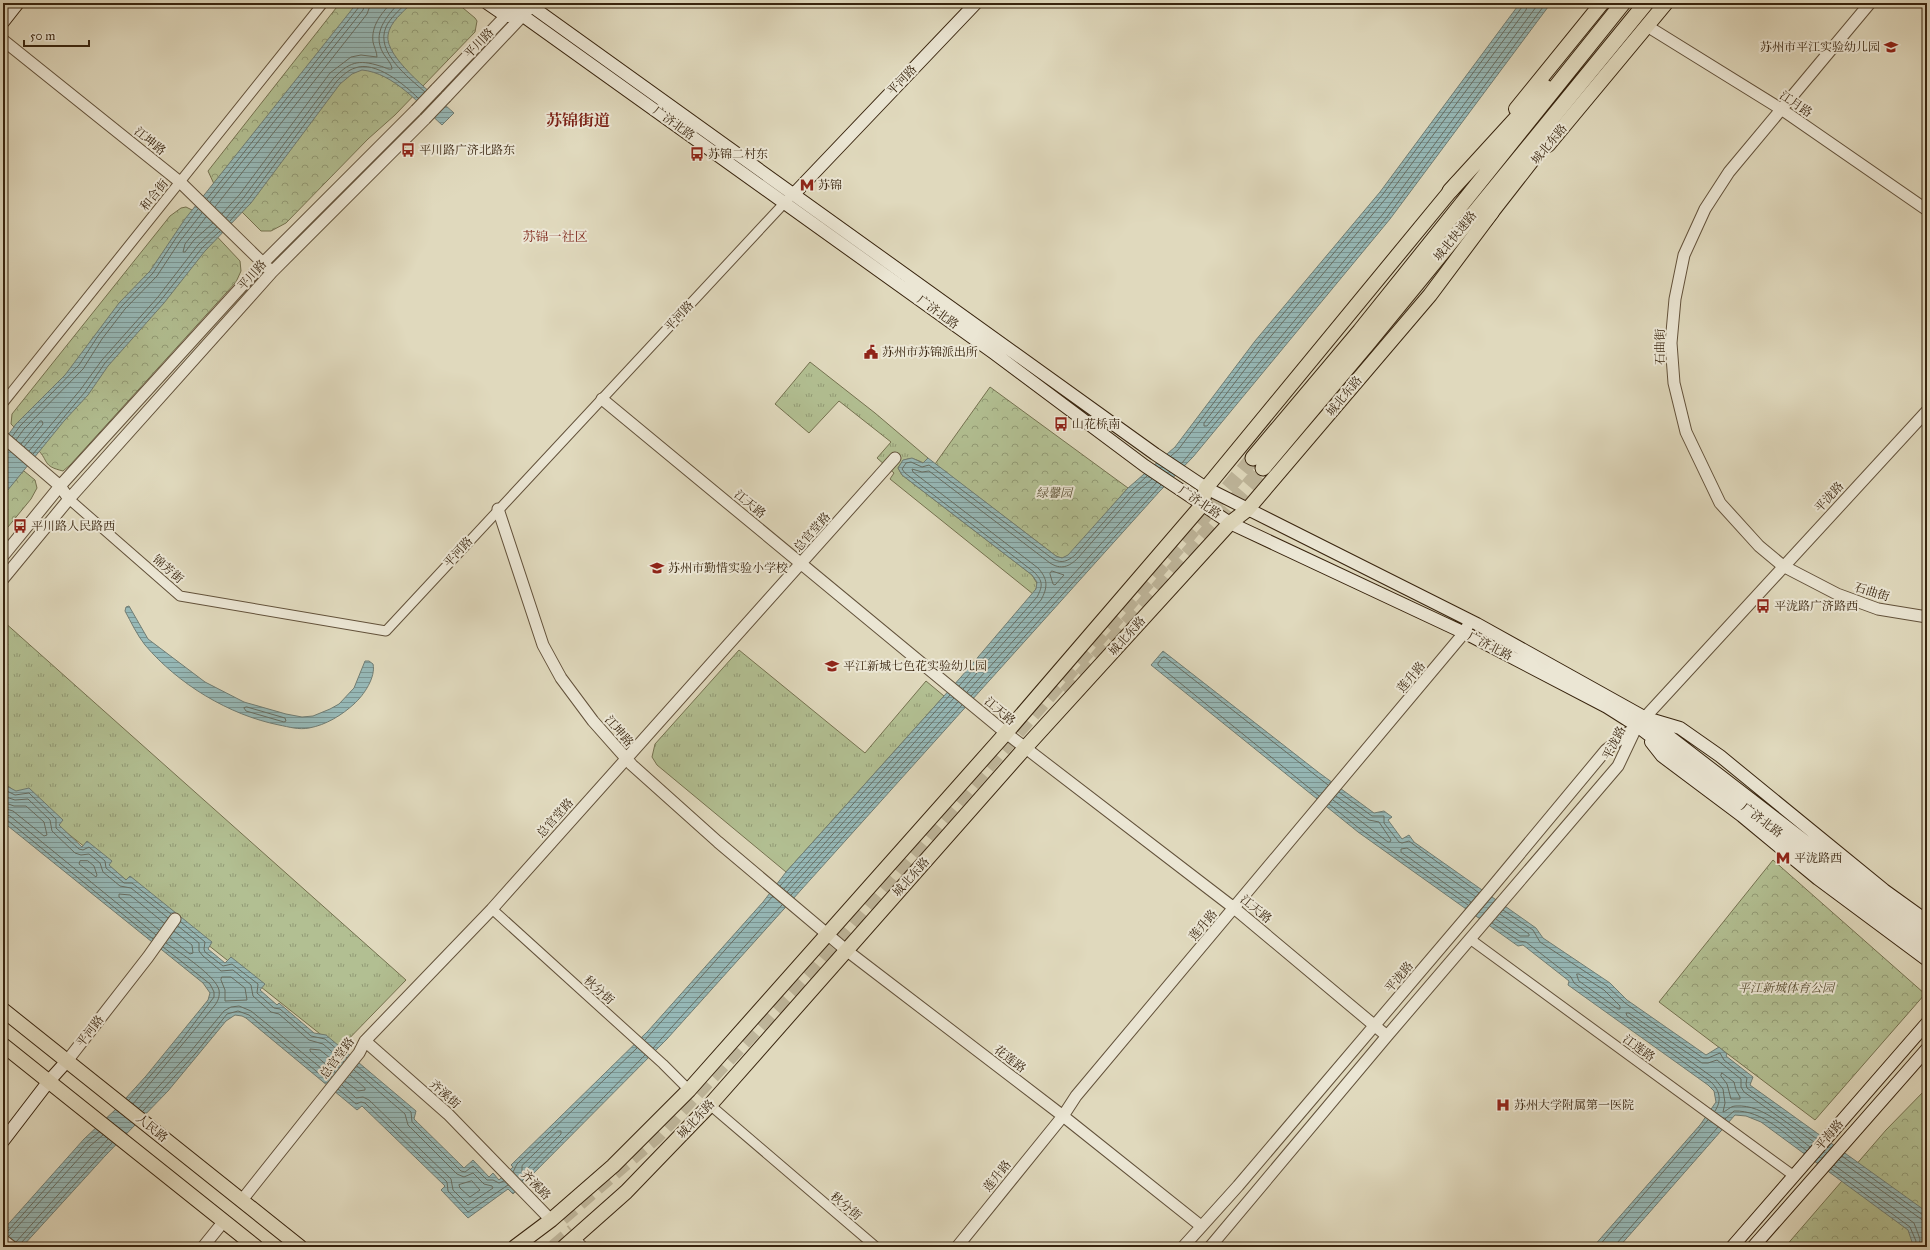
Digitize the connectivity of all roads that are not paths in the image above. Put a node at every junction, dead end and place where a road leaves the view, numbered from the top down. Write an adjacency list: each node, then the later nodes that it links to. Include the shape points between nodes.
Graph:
1 (18, 3): 13 (main road)
2 (323, 3): 19 (street, 和合街)
3 (487, 3): 12 (main road, 广济北路)
4 (976, 3): 21 (main road, 平河路)
5 (1602, 3): 20 (main road, 城北东路)
6 (1612, 3): 16 (highway)
7 (1623, 3): 16 (highway, 城北快速路)
8 (1646, 3): 17 (highway, 城北快速路)
9 (1655, 3): 17 (highway)
10 (1666, 3): 14 (main road, 城北东路)
11 (1870, 3): 18 (street, 石曲街)
12 (520, 7): 21 (main road, 广济北路); 24 (street, 平川路, bridge); 25 (street, 平川路, bridge, via 446,97)
13 (3, 22)
14 (1648, 26): 18 (street, 江月路); 23 (main road, 城北东路)
15 (3, 40): 19 (street, 江坤路)
16 (1592, 42): 17 (highway, 城北快速路, via 1360,331 1258,463); 20 (highway, via 1530,102)
17 (1607, 52): 23 (highway, via 1562,121)
18 (1781, 109): 22 (street, 江月路); 40 (street, 石曲街, via 1729,172 1705,208 1684,255 1675,298 1671,343 1674,383 1686,432 1720,503 1759,546)
19 (180, 182): 24 (street, 江坤路); 27 (street, 和合街)
20 (1450, 191): 32 (main road, 城北东路)
21 (789, 199): 26 (street, 平河路); 32 (main road, 广济北路); 34 (main road, 广济北路, via 1145,466)
22 (1927, 210)
23 (1485, 220): 36 (main road, 城北东路, via 1430,295)
24 (263, 263): 25 (street, 江坤路); 31 (street, 平川路)
25 (272, 272): 33 (street, 平川路)
26 (602, 399): 35 (street, 平河路); 39 (street, 江天路)
27 (3, 402)
28 (1927, 411): 40 (street, 平泷路)
29 (3, 437): 31 (street, 锦芳街)
30 (895, 458): 39 (street, 总官堂路)
31 (60, 486): 33 (street, 锦芳街); 38 (street, 平川路)
32 (1206, 488): 34 (main road, 城北东路); 36 (main road, 广济北路)
33 (69, 499): 41 (street, 平川路); 44 (street, 锦芳街, via 180,596)
34 (1202, 505): 37 (main road, 广济北路); 47 (main road, 城北东路)
35 (498, 509): 44 (street, 平河路); 49 (street, 江坤路, via 544,645 561,678)
36 (1247, 510): 37 (main road, 城北东路); 43 (main road, 广济北路)
37 (1230, 523): 45 (main road, 广济北路); 48 (main road, 城北东路)
38 (3, 556)
39 (802, 563): 47 (street, 江天路); 49 (street, 总官堂路)
40 (1783, 566): 42 (street, 石曲街, via 1844,597 1878,609); 46 (street, 平泷路)
41 (3, 578)
42 (1927, 618)
43 (1470, 621): 45 (street, 莲升路); 46 (main road, 广济北路)
44 (386, 631)
45 (1464, 633): 46 (main road, 广济北路); 51 (street, 莲升路)
46 (1641, 722): 50 (main road, 广济北路); 55 (main road, via 1680,728 1720,756 1884,890); 58 (street, 平泷路, via 1618,766); 61 (main road, via 1662,756 1742,816 1818,879); 64 (street, 平泷路, via 1606,750)
47 (1006, 733): 48 (street, 江天路); 56 (main road, 城北东路)
48 (1025, 748): 51 (street, 江天路); 60 (main road, 城北东路)
49 (626, 759): 52 (street, 总官堂路); 53 (street, 江坤路, via 718,842)
50 (1779, 827): 57 (main road, 广济北路); 59 (main road, 广济北路, via 1869,904)
51 (1234, 908): 64 (street, 江天路); 73 (street, 莲升路, via 1076,1096)
52 (492, 909): 66 (street, 总官堂路); 71 (street, 秋分街)
53 (803, 912): 56 (street, 花莲路)
54 (175, 919): 69 (street, 平河路)
55 (1927, 921)
56 (828, 934): 60 (street, 花莲路); 71 (main road, 城北东路)
57 (1927, 935)
58 (1470, 939): 65 (street, 平泷路); 76 (street, 江莲路)
59 (1927, 946)
60 (846, 950): 72 (main road, 城北东路); 73 (street, 花莲路)
61 (1927, 960)
62 (3, 1010): 69 (main road, 人民路)
63 (1927, 1023): 76 (main road, 平海路)
64 (1375, 1026): 65 (street, 江天路); 80 (street, 平泷路)
65 (1387, 1036): 91 (street, 平泷路)
66 (365, 1041): 75 (street, 齐溪街, via 448,1114); 77 (street, 总官堂路, via 359,1053)
67 (3, 1045): 70 (main road)
68 (1927, 1049): 93 (main road, 平海路)
69 (67, 1061): 70 (main road, 平河路); 77 (main road, 人民路)
70 (49, 1081): 74 (main road, 平河路); 79 (main road)
71 (690, 1090): 78 (main road, 城北东路, via 613,1166)
72 (710, 1105): 82 (main road, 城北东路); 88 (street, 秋分街)
73 (1063, 1116): 80 (street, 花莲路); 89 (street, 莲升路)
74 (3, 1141)
75 (503, 1170): 78 (street, 齐溪路)
76 (1794, 1176): 92 (main road, 平海路)
77 (242, 1200): 86 (main road, 人民路)
78 (551, 1220): 87 (main road, 城北东路)
79 (224, 1221): 84 (street); 85 (main road)
80 (1202, 1226): 90 (street, 平泷路)
81 (3, 1240): 83 (street)
82 (573, 1244)
83 (12, 1247)
84 (203, 1247)
85 (256, 1247)
86 (300, 1247)
87 (515, 1247)
88 (876, 1247)
89 (957, 1247)
90 (1183, 1247)
91 (1210, 1247)
92 (1732, 1247)
93 (1753, 1247)

